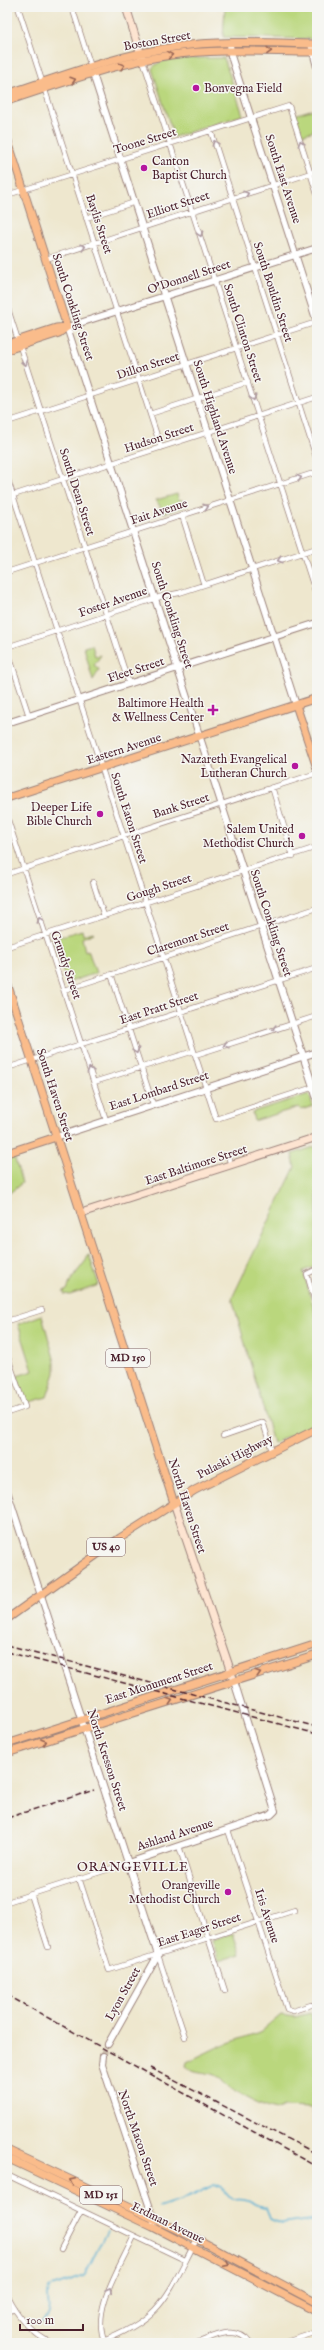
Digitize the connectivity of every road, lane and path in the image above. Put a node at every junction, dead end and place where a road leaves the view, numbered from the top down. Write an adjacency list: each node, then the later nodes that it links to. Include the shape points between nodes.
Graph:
1 (18, 7): 10 (street, Baylis Street)
2 (72, 7): 9 (street)
3 (126, 7): 7 (main road, South Clinton Street)
4 (314, 44): 5 (main road, Boston Street); 6 (street)
5 (230, 47): 6 (main road, Boston Street, one-way to 6); 7 (main road, Boston Street, via 178,46); 13 (street, South East Avenue)
6 (315, 52): 8 (street)
7 (142, 57): 9 (main road, Boston Street); 16 (street, South Clinton Street)
8 (317, 67)
9 (92, 70): 10 (main road, Boston Street); 17 (street, South Highland Avenue)
10 (44, 85): 11 (main road, Boston Street); 12 (main road, Boston Street); 20 (street, Baylis Street)
11 (7, 94)
12 (7, 101)
13 (251, 118): 14 (street, Toone Street); 19 (street, Toone Street, one-way to 13, via 289,106); 21 (street, South East Avenue)
14 (211, 131): 16 (street, Toone Street); 25 (street, South Bouldin Street, one-way to 14)
15 (7, 138): 22 (main road, South Conkling Street)
16 (171, 144): 17 (street, Toone Street); 27 (street, South Clinton Street)
17 (121, 159): 20 (street, Toone Street); 26 (street, South Highland Avenue)
18 (317, 171): 19 (street, Elliott Street)
19 (310, 173): 21 (street, Elliott Street); 23 (street)
20 (72, 174): 22 (street, Toone Street); 28 (street, Baylis Street)
21 (273, 185): 25 (street, Elliott Street, one-way to 21); 32 (street, South East Avenue)
22 (24, 190): 24 (street, Toone Street); 33 (main road, South Conkling Street)
23 (317, 194)
24 (7, 195)
25 (233, 198): 27 (street, Elliott Street); 34 (street, South Bouldin Street)
26 (135, 202): 28 (street); 29 (street, South Highland Avenue)
27 (192, 211): 29 (street, Elliott Street); 35 (street, South Clinton Street, one-way to 35)
28 (86, 218): 30 (street, Baylis Street)
29 (143, 227): 30 (street, Elliott Street); 36 (street, South Highland Avenue)
30 (94, 243): 33 (street, Elliott Street, one-way to 30); 38 (street, Baylis Street)
31 (317, 248): 32 (street, O'Donnell Street)
32 (295, 255): 34 (street, O'Donnell Street); 39 (street, South East Avenue)
33 (46, 259): 40 (main road, South Conkling Street)
34 (255, 268): 35 (street, O'Donnell Street); 41 (street, South Bouldin Street)
35 (215, 280): 36 (street, O'Donnell Street); 44 (street, South Clinton Street)
36 (165, 296): 38 (street, O'Donnell Street); 46 (street, South Highland Avenue)
37 (7, 306): 42 (street, South Dean Street)
38 (117, 311): 40 (street, O'Donnell Street); 47 (street, Baylis Street)
39 (317, 322): 41 (street, Dillon Street)
40 (67, 327): 42 (main road, O'Donnell Street, via 56,328); 49 (street, South Conkling Street)
41 (277, 335): 44 (street, Dillon Street); 52 (street, South Bouldin Street)
42 (18, 343): 43 (main road, O'Donnell Street); 45 (main road, O'Donnell Street); 53 (street, South Dean Street, one-way to 53)
43 (7, 344)
44 (236, 348): 46 (street, Dillon Street); 48 (street, South Clinton Street)
45 (7, 350)
46 (186, 364): 47 (street, Dillon Street); 51 (street, South Highland Avenue)
47 (139, 379): 49 (street, Dillon Street); 54 (street, Baylis Street)
48 (248, 382): 51 (street); 55 (street, South Clinton Street, one-way to 55)
49 (90, 395): 53 (street, Dillon Street); 60 (street, South Conkling Street)
50 (317, 397): 52 (street, Hudson Street)
51 (198, 398): 54 (street); 57 (street, South Highland Avenue)
52 (298, 403): 55 (street, Hudson Street); 59 (street, South Bouldin Street)
53 (40, 411): 56 (street, Dillon Street); 63 (street, South Dean Street)
54 (150, 414): 58 (street, Baylis Street)
55 (258, 416): 57 (street, Hudson Street); 64 (street, South Clinton Street)
56 (7, 422)
57 (208, 432): 58 (street, Hudson Street); 67 (street, South Highland Avenue)
58 (161, 448): 60 (street, Hudson Street)
59 (317, 460)
60 (112, 464): 63 (street, Hudson Street); 69 (street, South Conkling Street)
61 (317, 472): 64 (street, Fait Avenue, one-way to 61)
62 (7, 477): 65 (street, South Eaton Street)
63 (63, 479): 65 (street, Hudson Street); 70 (street, South Dean Street)
64 (280, 484): 67 (street, Fait Avenue); 72 (street, South Clinton Street)
65 (13, 496): 66 (street, Hudson Street); 73 (street, South Eaton Street)
66 (7, 497)
67 (230, 500): 68 (street, Fait Avenue, one-way to 67); 74 (street, South Highland Avenue)
68 (182, 515): 69 (street, Fait Avenue); 76 (street)
69 (133, 531): 70 (street, Fait Avenue); 78 (street, South Conkling Street)
70 (84, 547): 73 (street, Fait Avenue); 79 (street, South Dean Street)
71 (317, 548): 72 (street, Foster Avenue)
72 (303, 553): 74 (street, Foster Avenue, one-way to 74); 77 (street, South Clinton Street)
73 (34, 563): 75 (street, Fait Avenue); 81 (street, South Eaton Street)
74 (253, 569): 76 (street, Foster Avenue); 82 (street, South Highland Avenue)
75 (7, 572)
76 (204, 585): 78 (street, Foster Avenue)
77 (317, 597)
78 (154, 599): 79 (street, Foster Avenue); 84 (street, South Conkling Street)
79 (106, 615): 81 (street, Foster Avenue); 85 (street, South Dean Street)
80 (317, 623): 82 (street, Fleet Street)
81 (56, 631): 83 (street, Foster Avenue); 87 (street, South Eaton Street)
82 (274, 636): 84 (street, Fleet Street); 88 (street, South Highland Avenue)
83 (7, 648): 89 (street)
84 (177, 668): 85 (street, Fleet Street); 91 (street, South Conkling Street)
85 (129, 684): 87 (street, Fleet Street)
86 (317, 698): 88 (main road, Eastern Avenue)
87 (79, 700): 89 (street, Fleet Street); 92 (street, South Eaton Street)
88 (296, 705): 91 (main road, Eastern Avenue); 93 (main road, South Highland Avenue)
89 (29, 716): 90 (street, Fleet Street)
90 (7, 723)
91 (199, 736): 92 (main road, Eastern Avenue); 97 (street, South Conkling Street)
92 (102, 767): 96 (main road, Eastern Avenue); 99 (street, South Eaton Street)
93 (317, 768)
94 (317, 773): 95 (street, Bank Street)
95 (272, 788): 97 (street, Bank Street); 101 (street)
96 (7, 798)
97 (221, 803): 99 (street, Bank Street); 103 (street, South Conkling Street)
98 (7, 817): 102 (street, Grundy Street)
99 (124, 835): 102 (street, Bank Street); 106 (street, South Eaton Street)
100 (317, 848): 101 (street, Gough Street)
101 (293, 856): 103 (street, Gough Street)
102 (24, 868): 104 (street, Bank Street); 110 (street, Grundy Street, one-way to 102)
103 (243, 872): 106 (street, Gough Street); 109 (street, South Conkling Street)
104 (7, 874)
105 (93, 882): 108 (street)
106 (146, 902): 108 (street, Gough Street); 112 (street, South Eaton Street)
107 (317, 908): 109 (street, Claremont Street)
108 (104, 916): 110 (street, Gough Street)
109 (261, 926): 112 (street, Claremont Street); 115 (street, South Conkling Street)
110 (45, 935): 111 (street, Gough Street); 117 (street, Grundy Street)
111 (7, 947)
112 (163, 958): 114 (street, Claremont Street); 118 (street, South Eaton Street)
113 (317, 968): 115 (street, East Pratt Street)
114 (111, 974): 117 (street, Claremont Street); 121 (street)
115 (278, 980): 118 (street, East Pratt Street); 120 (street, South Conkling Street)
116 (7, 984): 126 (main road, South Haven Street)
117 (64, 990): 122 (street, Grundy Street)
118 (181, 1011): 121 (street, East Pratt Street); 124 (street, South Eaton Street)
119 (317, 1016): 120 (street)
120 (292, 1024): 124 (street, one-way to 124); 125 (street, South Conkling Street)
121 (129, 1028): 122 (street, East Pratt Street); 128 (street, one-way to 128)
122 (81, 1043): 126 (street, East Pratt Street); 129 (street, Grundy Street, one-way to 122)
123 (317, 1052): 125 (street, East Lombard Street)
124 (195, 1053): 128 (street); 131 (street, South Eaton Street)
125 (303, 1056): 130 (street, South Conkling Street); 131 (street, East Lombard Street)
126 (32, 1060): 127 (street, East Pratt Street); 135 (main road, South Haven Street)
127 (7, 1068)
128 (142, 1068): 129 (street); 133 (street)
129 (94, 1082): 134 (street, Grundy Street)
130 (315, 1087): 131 (street, South Eaton Street, via 216,1119); 132 (street, South Conkling Street)
131 (206, 1088): 133 (street, East Lombard Street)
132 (317, 1099)
133 (153, 1104): 134 (street, East Lombard Street)
134 (106, 1120): 135 (street, East Lombard Street)
135 (56, 1137): 137 (main road, East Lombard Street); 140 (main road, South Haven Street / MD 150)
136 (317, 1137): 139 (main road, East Baltimore Street)
137 (9, 1152)
138 (228, 1156): 139 (street)
139 (231, 1165): 140 (main road, East Baltimore Street)
140 (81, 1213): 151 (main road, North Haven Street / MD 150)
141 (317, 1269): 142 (street, via 307,1273)
142 (317, 1309)
143 (42, 1310): 144 (street)
144 (7, 1321)
145 (7, 1355): 146 (street, via 24,1407)
146 (7, 1413)
147 (317, 1429): 149 (main road, Pulaski Highway / US 40)
148 (223, 1436): 149 (street, via 263,1422)
149 (272, 1451): 151 (main road, Pulaski Highway / US 40, via 203,1485)
150 (7, 1491): 152 (street, North Kresson Street)
151 (174, 1503): 152 (main road, Pulaski Highway / US 40); 156 (main road, North Haven Street)
152 (40, 1594): 153 (main road, Pulaski Highway / US 40); 158 (street, North Kresson Street)
153 (7, 1619)
154 (317, 1644): 156 (main road, East Monument Street)
155 (317, 1654): 157 (main road, East Monument Street, one-way to 155)
156 (231, 1672): 157 (main road, North Haven Street); 158 (main road, East Monument Street)
157 (234, 1681): 159 (main road, East Monument Street, one-way to 157); 162 (street, North Haven Street)
158 (82, 1720): 159 (street, North Kresson Street); 160 (main road, East Monument Street)
159 (85, 1729): 161 (main road, East Monument Street, one-way to 159); 165 (street, North Kresson Street)
160 (7, 1744)
161 (7, 1754)
162 (274, 1806): 163 (street, Ashland Avenue, via 275,1811 271,1815)
163 (228, 1830): 164 (street, Ashland Avenue); 170 (street, Iris Avenue)
164 (179, 1846): 165 (street, Ashland Avenue); 171 (street)
165 (128, 1862): 166 (street, Ashland Avenue); 173 (street, North Kresson Street)
166 (79, 1878): 167 (street, Ashland Avenue); 173 (street, East Eager Street, via 109,1970)
167 (31, 1894): 168 (street, Ashland Avenue); 172 (street)
168 (7, 1902)
169 (295, 1910): 170 (street, East Eager Street)
170 (259, 1922): 171 (street, East Eager Street); 175 (street, Iris Avenue, via 287,2009 293,2011)
171 (208, 1938): 173 (street, East Eager Street); 174 (street)
172 (48, 1947)
173 (158, 1955): 176 (street, North Kresson Street); 177 (street, Lyon Street)
174 (225, 1991)
175 (314, 2004)
176 (185, 2037)
177 (108, 2044)
178 (103, 2056): 183 (street, North Macon Street, via 102,2064)
179 (7, 2150): 183 (main road, Erdman Avenue / MD 151, one-way to 179)
180 (7, 2158): 183 (main road, Erdman Avenue / MD 151)
181 (7, 2175): 182 (street)
182 (81, 2211): 184 (street); 187 (street)
183 (154, 2223): 185 (main road, Erdman Avenue / MD 151); 186 (main road, Erdman Avenue / MD 151)
184 (134, 2236): 188 (street); 196 (street, one-way to 184, via 101,2318 105,2298)
185 (197, 2239): 186 (street); 190 (main road, Erdman Avenue / MD 151)
186 (193, 2247): 188 (street); 192 (main road, Erdman Avenue / MD 151, one-way to 192)
187 (62, 2249)
188 (185, 2260): 196 (street, via 169,2294 151,2315 135,2327)
189 (7, 2296): 191 (street)
190 (317, 2303)
191 (14, 2308): 193 (street); 197 (street, via 38,2335)
192 (317, 2312)
193 (7, 2314)
194 (317, 2332): 195 (street)
195 (292, 2341): 201 (street)
196 (105, 2342): 198 (street)
197 (52, 2343)
198 (98, 2343)
199 (197, 2343): 200 (street, via 231,2332 243,2336)
200 (250, 2343)
201 (283, 2343)

